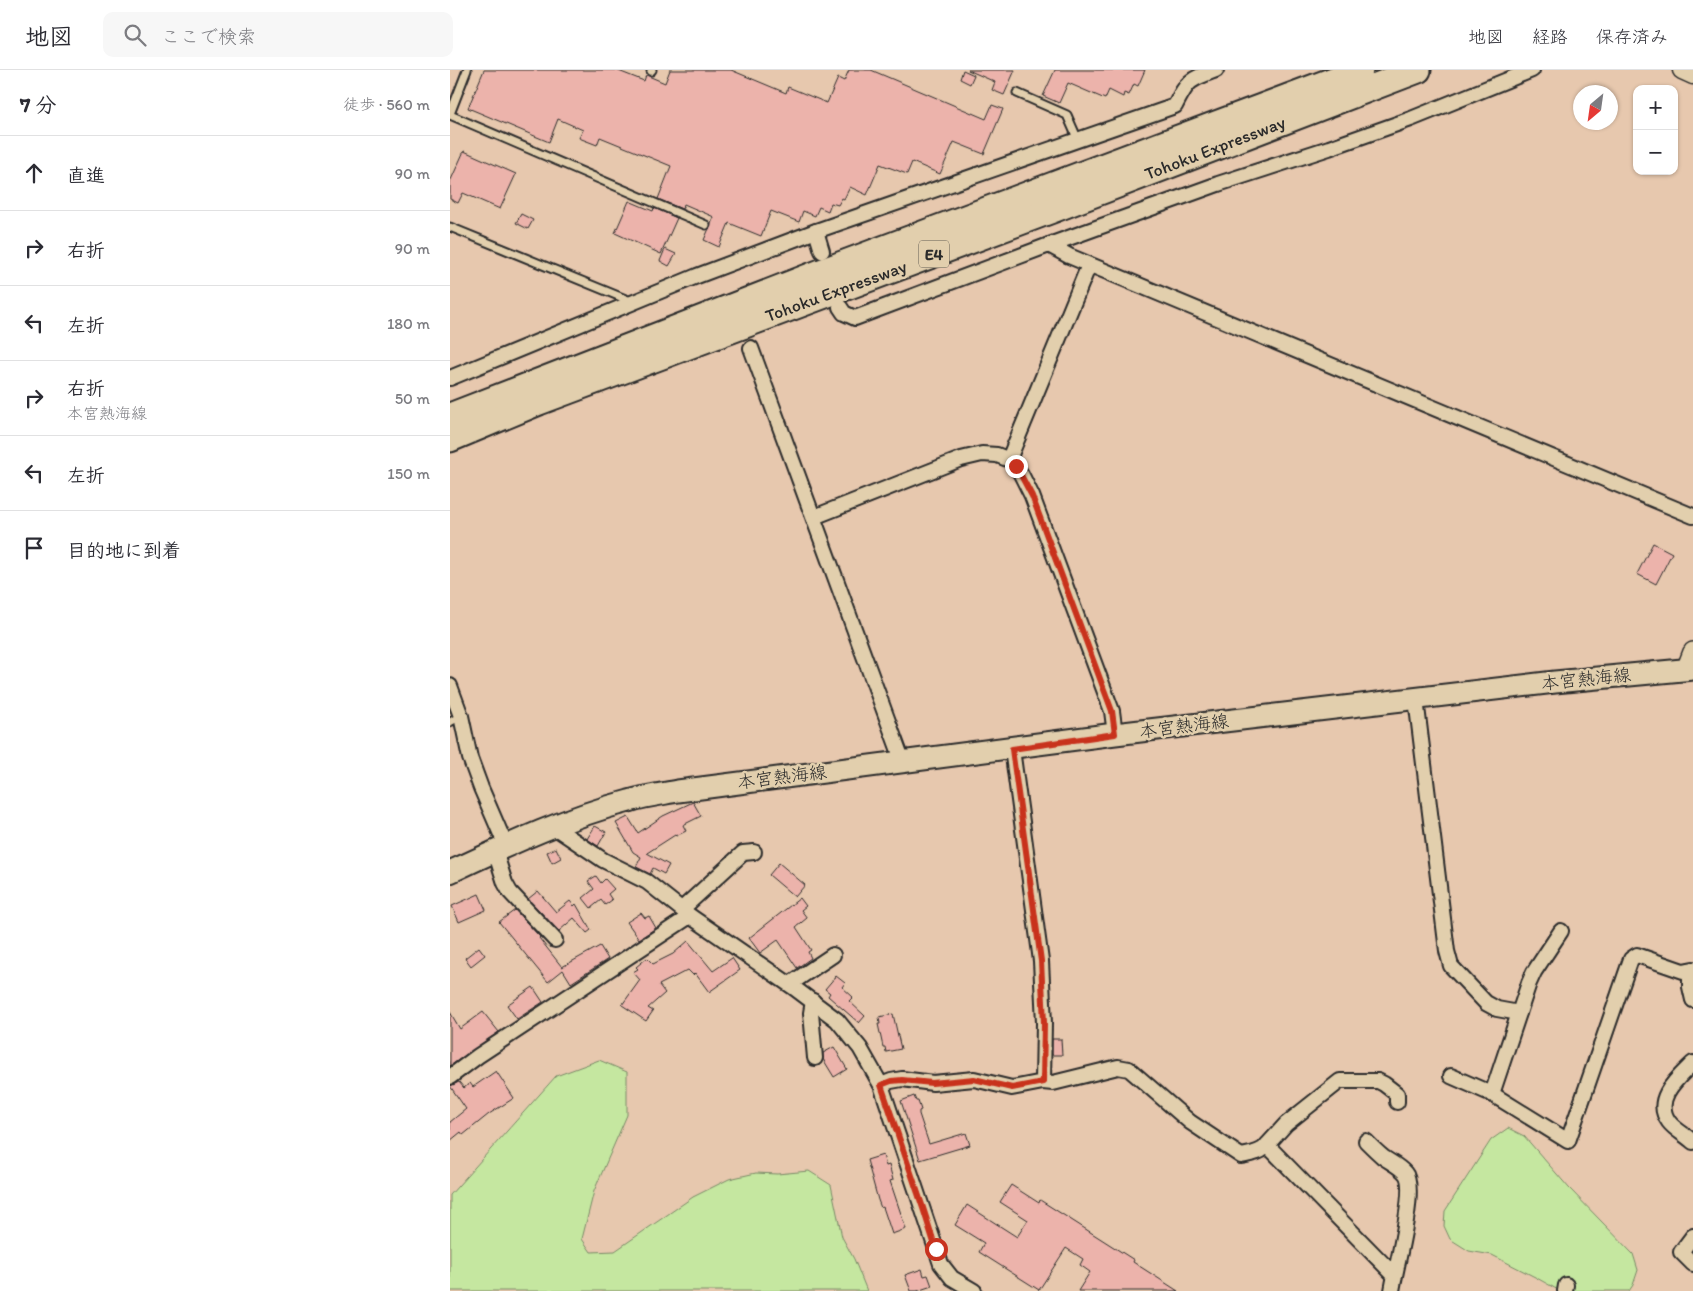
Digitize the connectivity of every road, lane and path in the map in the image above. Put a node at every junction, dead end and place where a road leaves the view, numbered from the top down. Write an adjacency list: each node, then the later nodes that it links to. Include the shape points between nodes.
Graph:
1 (467, 70): 9 (lane)
2 (1216, 70): 10 (street, via 1193,78 1175,106)
3 (1360, 70): 21 (highway, Tohoku Expressway / E4, via 821,272)
4 (1418, 70): 22 (highway, Tohoku Expressway / E4, via 540,402)
5 (1532, 70): 14 (street, via 1411,120)
6 (1682, 70): 7 (street)
7 (1693, 75)
8 (1017, 93): 10 (lane, via 1067,115)
9 (450, 114): 11 (lane)
10 (1078, 141): 13 (street)
11 (706, 225)
12 (450, 227): 17 (lane)
13 (816, 231): 15 (street); 17 (street)
14 (1049, 245): 16 (street); 18 (street, via 855,318)
15 (822, 251)
16 (1089, 264): 23 (street); 24 (street)
17 (633, 302): 20 (street)
18 (840, 307)
19 (751, 348): 25 (street)
20 (450, 378)
21 (450, 416)
22 (450, 439)
23 (1008, 458): 25 (street, via 982,454 961,459); 30 (street, via 1032,496 1112,711)
24 (1693, 516)
25 (814, 517): 32 (street)
26 (1691, 663): 28 (main road, 本宮熱海線)
27 (450, 686): 29 (street)
28 (1416, 699): 30 (main road, 本宮熱海線); 45 (street, via 1451,966 1486,1003 1496,1009)
29 (456, 719): 34 (street)
30 (1115, 734): 31 (main road, 本宮熱海線)
31 (1012, 749): 32 (main road, 本宮熱海線); 50 (street, via 1041,961)
32 (903, 762): 33 (main road, 本宮熱海線, via 647,797)
33 (554, 827): 34 (main road, 本宮熱海線); 37 (street, via 603,860 647,882)
34 (500, 849): 36 (main road, 本宮熱海線); 39 (street, via 505,883 510,892)
35 (754, 852): 37 (street, via 742,854)
36 (450, 872)
37 (686, 912): 42 (street); 49 (street)
38 (1561, 931): 45 (street, via 1534,972)
39 (555, 940)
40 (833, 955): 42 (street)
41 (1692, 970): 43 (street, via 1690,987); 52 (street, via 1637,955 1632,959 1568,1141)
42 (790, 984): 44 (street)
43 (1693, 1000)
44 (813, 1001): 46 (street); 51 (street, via 848,1032)
45 (1519, 1013): 52 (street)
46 (815, 1058)
47 (1693, 1063): 55 (street, via 1673,1083 1664,1105 1665,1116 1670,1123)
48 (1451, 1076): 52 (street)
49 (450, 1077)
50 (1043, 1082): 51 (street, via 1012,1088 974,1079 932,1083 902,1080); 56 (street, via 1123,1068 1135,1074 1190,1122 1241,1156)
51 (881, 1085): 60 (street, via 941,1264)
52 (1492, 1094)
53 (1397, 1102): 56 (street, via 1396,1094 1378,1081 1340,1081 1286,1124)
54 (1366, 1141): 59 (street, via 1406,1173 1409,1181 1402,1247)
55 (1693, 1142)
56 (1267, 1146): 59 (street)
57 (1693, 1236): 58 (street, via 1681,1252)
58 (1693, 1264)
59 (1394, 1275): 62 (street)
60 (952, 1285): 61 (street)
61 (974, 1291)
62 (1392, 1291)

